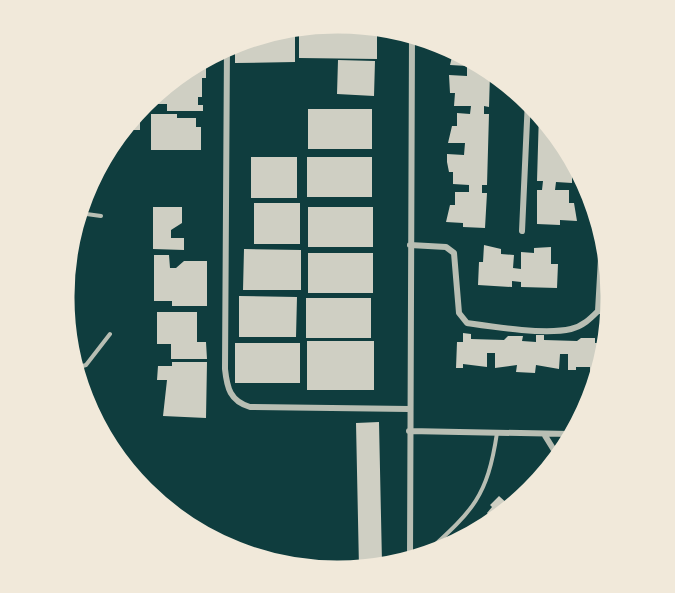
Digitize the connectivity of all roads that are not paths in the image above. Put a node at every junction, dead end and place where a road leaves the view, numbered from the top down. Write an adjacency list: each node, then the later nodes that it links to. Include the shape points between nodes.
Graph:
1 (412, 43): 7 (street)
2 (227, 56): 13 (street, via 225,369 231,395 238,403 250,406)
3 (527, 112): 6 (street)
4 (86, 214): 5 (lane)
5 (101, 216)
6 (522, 231)
7 (410, 245): 9 (street, via 446,247 454,253 459,313 467,323 571,329 587,323); 13 (street)
8 (601, 267): 9 (street)
9 (598, 311): 10 (street)
10 (602, 311)
11 (110, 334): 12 (lane)
12 (82, 366)
13 (409, 409): 14 (street)
14 (410, 431): 15 (street); 20 (street)
15 (497, 433): 16 (street); 19 (lane, via 492,470 479,499)
16 (544, 434): 17 (street); 18 (street)
17 (564, 434)
18 (554, 449)
19 (439, 541)
20 (410, 551)

